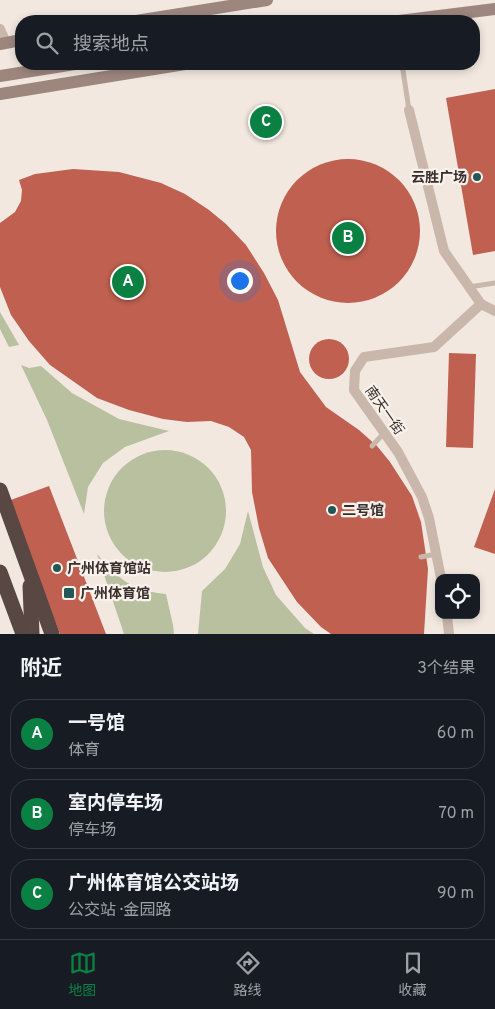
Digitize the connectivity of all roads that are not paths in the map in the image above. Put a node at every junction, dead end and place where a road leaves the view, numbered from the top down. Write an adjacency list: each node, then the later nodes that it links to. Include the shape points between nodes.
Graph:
1 (267, 0): 2 (main road)
2 (228, 3): 4 (main road)
3 (495, 9): 5 (main road)
4 (167, 15)
5 (447, 15)
6 (0, 29): 7 (street)
7 (3, 43)
8 (38, 70): 11 (main road)
9 (148, 70): 12 (main road)
10 (403, 70): 13 (lane)
11 (0, 76)
12 (0, 94)
13 (409, 110): 15 (street, via 444,251)
14 (495, 283): 15 (lane)
15 (469, 287): 16 (street)
16 (481, 304): 17 (street); 18 (street, 南天一街, via 434,347 364,357 355,371 354,390)
17 (495, 311)
18 (384, 433): 19 (lane); 21 (street, 南天一街, via 422,496)
19 (372, 446)
20 (0, 490): 23 (highway)
21 (436, 554): 22 (lane); 25 (street, 南天一街)
22 (421, 557)
23 (29, 570): 28 (highway); 29 (highway)
24 (0, 572): 27 (highway)
25 (440, 574)
26 (448, 619): 30 (street)
27 (23, 634)
28 (32, 634)
29 (52, 634)
30 (450, 634)

